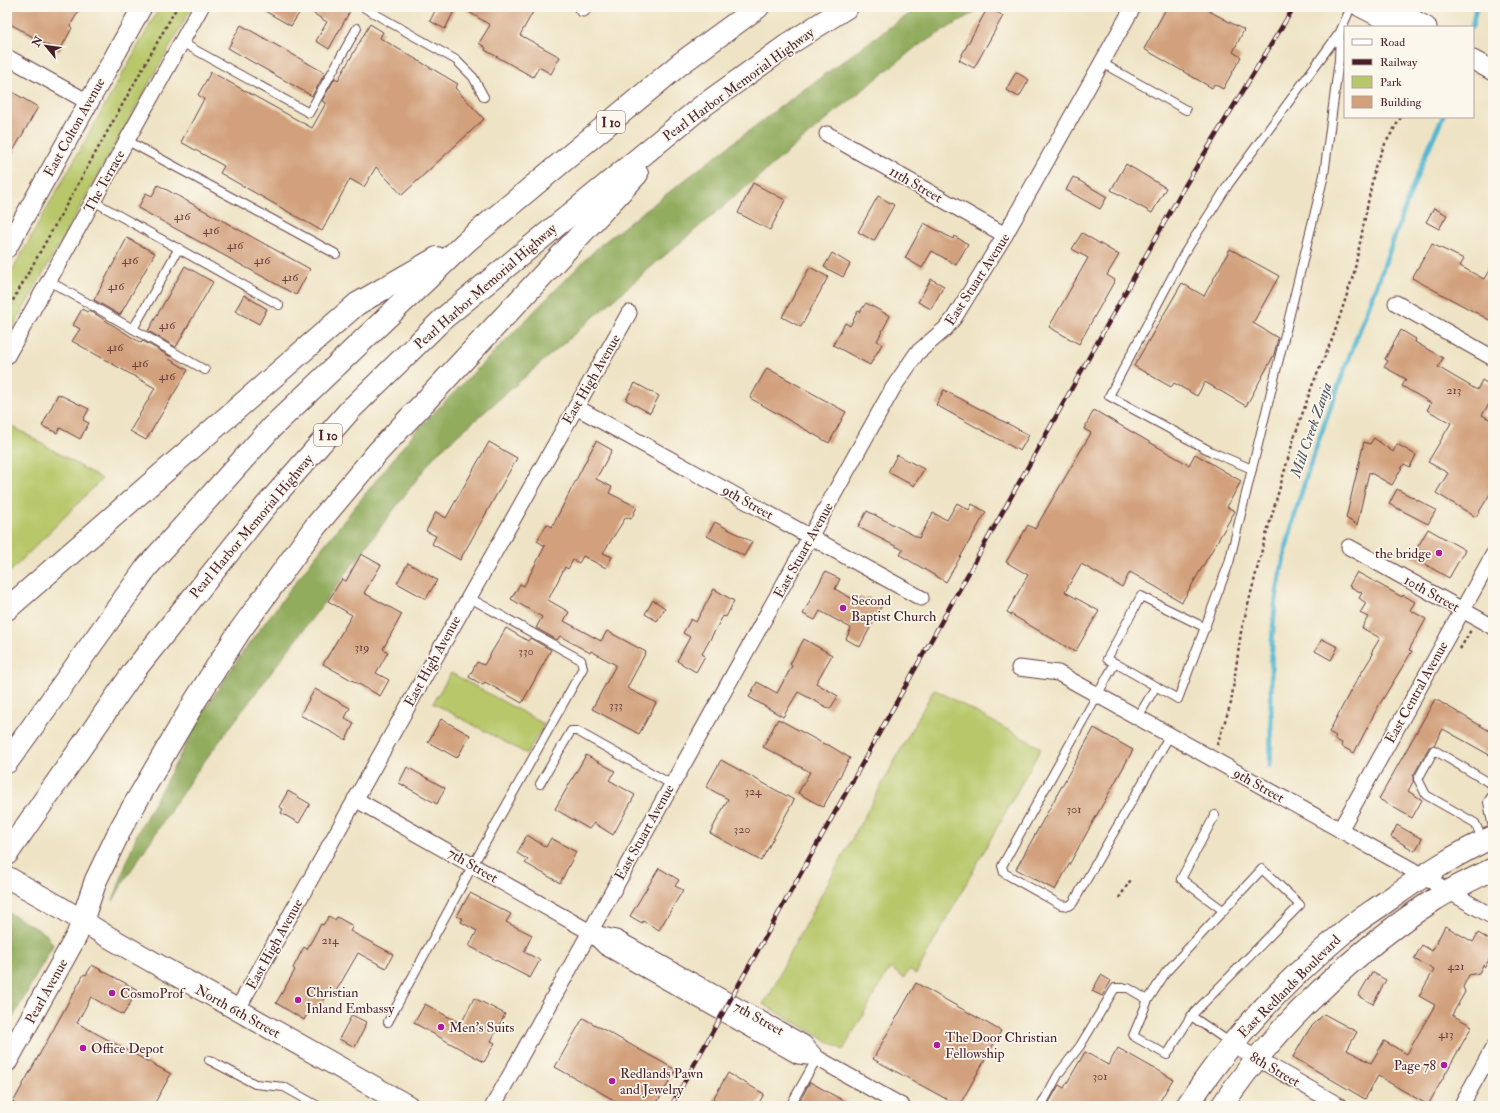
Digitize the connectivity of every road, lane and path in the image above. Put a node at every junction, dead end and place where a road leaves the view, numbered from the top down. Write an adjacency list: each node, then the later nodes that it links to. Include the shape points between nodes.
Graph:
1 (142, 7): 21 (street, East Colton Avenue)
2 (177, 7): 25 (path)
3 (201, 7): 15 (street, The Terrace)
4 (363, 7): 20 (lane, via 456,60 473,77)
5 (758, 7): 30 (main road, I 10, via 680,64)
6 (847, 7): 22 (main road, Pearl Harbor Memorial Highway / I 10, via 792,42)
7 (1133, 7): 18 (street, East Stuart Avenue)
8 (1351, 7): 14 (lane)
9 (1360, 7): 11 (street)
10 (1392, 7): 12 (street)
11 (1397, 26)
12 (1425, 26)
13 (357, 28): 15 (lane, via 309,113)
14 (1340, 32): 44 (lane, via 1339,60 1324,175); 44 (lane, via 1228,185 1184,254 1109,396 1212,452)
15 (181, 42): 27 (street, The Terrace)
16 (7, 57): 21 (street)
17 (1474, 61): 19 (street)
18 (1102, 63): 23 (lane); 29 (street, East Stuart Avenue)
19 (1493, 71)
20 (484, 97)
21 (88, 102): 31 (street, East Colton Avenue)
22 (700, 108): 70 (main road, Pearl Harbor Memorial Highway / I 10, via 444,318 350,410 265,507 134,671); 80 (main road, via 377,452 315,527 239,632 195,701 122,826 96,880)
23 (1186, 110)
24 (1400, 118): 60 (path, via 1375,167 1362,240 1348,293 1294,438 1240,632 1231,703 1225,725)
25 (107, 133): 27 (path); 37 (path)
26 (827, 134): 29 (street, 11th Street)
27 (120, 138): 28 (street, The Terrace); 33 (lane)
28 (94, 201): 32 (lane); 34 (street, The Terrace)
29 (1005, 235): 45 (street, East Stuart Avenue, via 954,318 904,369)
30 (467, 241): 50 (main road, via 357,304); 61 (main road, I 10, via 272,427 147,567)
31 (7, 248)
32 (179, 248): 36 (lane); 39 (lane)
33 (336, 254)
34 (48, 282): 39 (lane); 40 (street, The Terrace)
35 (1396, 303): 41 (street)
36 (279, 305)
37 (7, 311)
38 (629, 313): 43 (street, East High Avenue)
39 (133, 329): 42 (lane)
40 (7, 356)
41 (1493, 358)
42 (205, 370)
43 (576, 407): 45 (street, 9th Street); 48 (street, East High Avenue)
44 (1252, 469): 53 (lane, via 1229,563)
45 (811, 537): 49 (street, 9th Street); 63 (street, East Stuart Avenue)
46 (1349, 547): 51 (street, 10th Street)
47 (1493, 555): 51 (street, East Central Avenue)
48 (468, 598): 66 (street, East High Avenue); 71 (lane, via 581,660 583,668)
49 (921, 598)
50 (7, 609)
51 (1462, 609): 52 (street, 10th Street); 68 (street, East Central Avenue)
52 (1493, 627)
53 (1206, 628): 54 (lane, via 1141,596 1107,659); 56 (lane, via 1178,699)
54 (1115, 663): 56 (lane); 57 (lane)
55 (1019, 668): 57 (street, 9th Street, via 1058,673)
56 (1156, 686): 58 (lane)
57 (1098, 695): 58 (street, 9th Street); 59 (lane, via 1002,866 1004,873 1061,905 1069,906 1073,903)
58 (1138, 717): 59 (street, 9th Street)
59 (1170, 735): 60 (street, 9th Street)
60 (1211, 757): 68 (street, 9th Street)
61 (7, 762)
62 (540, 784): 63 (lane, via 571,731 577,731)
63 (671, 784): 81 (street, East Stuart Avenue)
64 (1493, 785): 69 (lane, via 1434,750 1418,779 1426,795 1475,822)
65 (1493, 794): 69 (lane, via 1488,802)
66 (355, 799): 71 (street, 7th Street); 83 (street, East High Avenue)
67 (1215, 815): 78 (lane, via 1181,879)
68 (1340, 830): 73 (street, 9th Street)
69 (1490, 835): 73 (main road, East Redlands Boulevard)
70 (7, 854)
71 (473, 865): 81 (street, 7th Street); 85 (lane)
72 (1493, 869): 76 (main road, East Redlands Boulevard)
73 (1423, 876): 76 (street, 9th Street); 86 (main road, East Redlands Boulevard, via 1344,932 1275,996)
74 (7, 877): 80 (main road, North 6th Street)
75 (1132, 878): 77 (path)
76 (1449, 891): 79 (street, 9th Street); 90 (main road, East Redlands Boulevard, via 1385,936 1340,973 1298,1013)
77 (1119, 898)
78 (1224, 911): 82 (lane, via 1166,972); 84 (lane, via 1262,869 1300,905)
79 (1493, 917)
80 (82, 921): 83 (main road, North 6th Street); 91 (main road, Pearl Avenue, via 77,935)
81 (590, 932): 88 (street, 7th Street, via 616,938 804,1043); 94 (street, East Stuart Avenue)
82 (1148, 1000): 84 (lane, via 1133,1036 1166,1055); 97 (lane, via 1128,988 1115,988 1080,1046 1059,1072)
83 (237, 1010): 93 (main road, North 6th Street)
84 (1190, 1016): 86 (lane)
85 (388, 1022)
86 (1232, 1044): 90 (street, 8th Street); 98 (main road, East Redlands Boulevard)
87 (1493, 1048): 101 (street)
88 (817, 1058): 95 (lane); 96 (street, 7th Street)
89 (209, 1060): 92 (lane, via 255,1084 284,1087)
90 (1257, 1060): 99 (main road, East Redlands Boulevard); 100 (street, 8th Street)
91 (7, 1061)
92 (318, 1106)
93 (408, 1106)
94 (493, 1106)
95 (790, 1106)
96 (902, 1106)
97 (1041, 1106)
98 (1187, 1106)
99 (1222, 1106)
100 (1340, 1106)
101 (1461, 1106)

